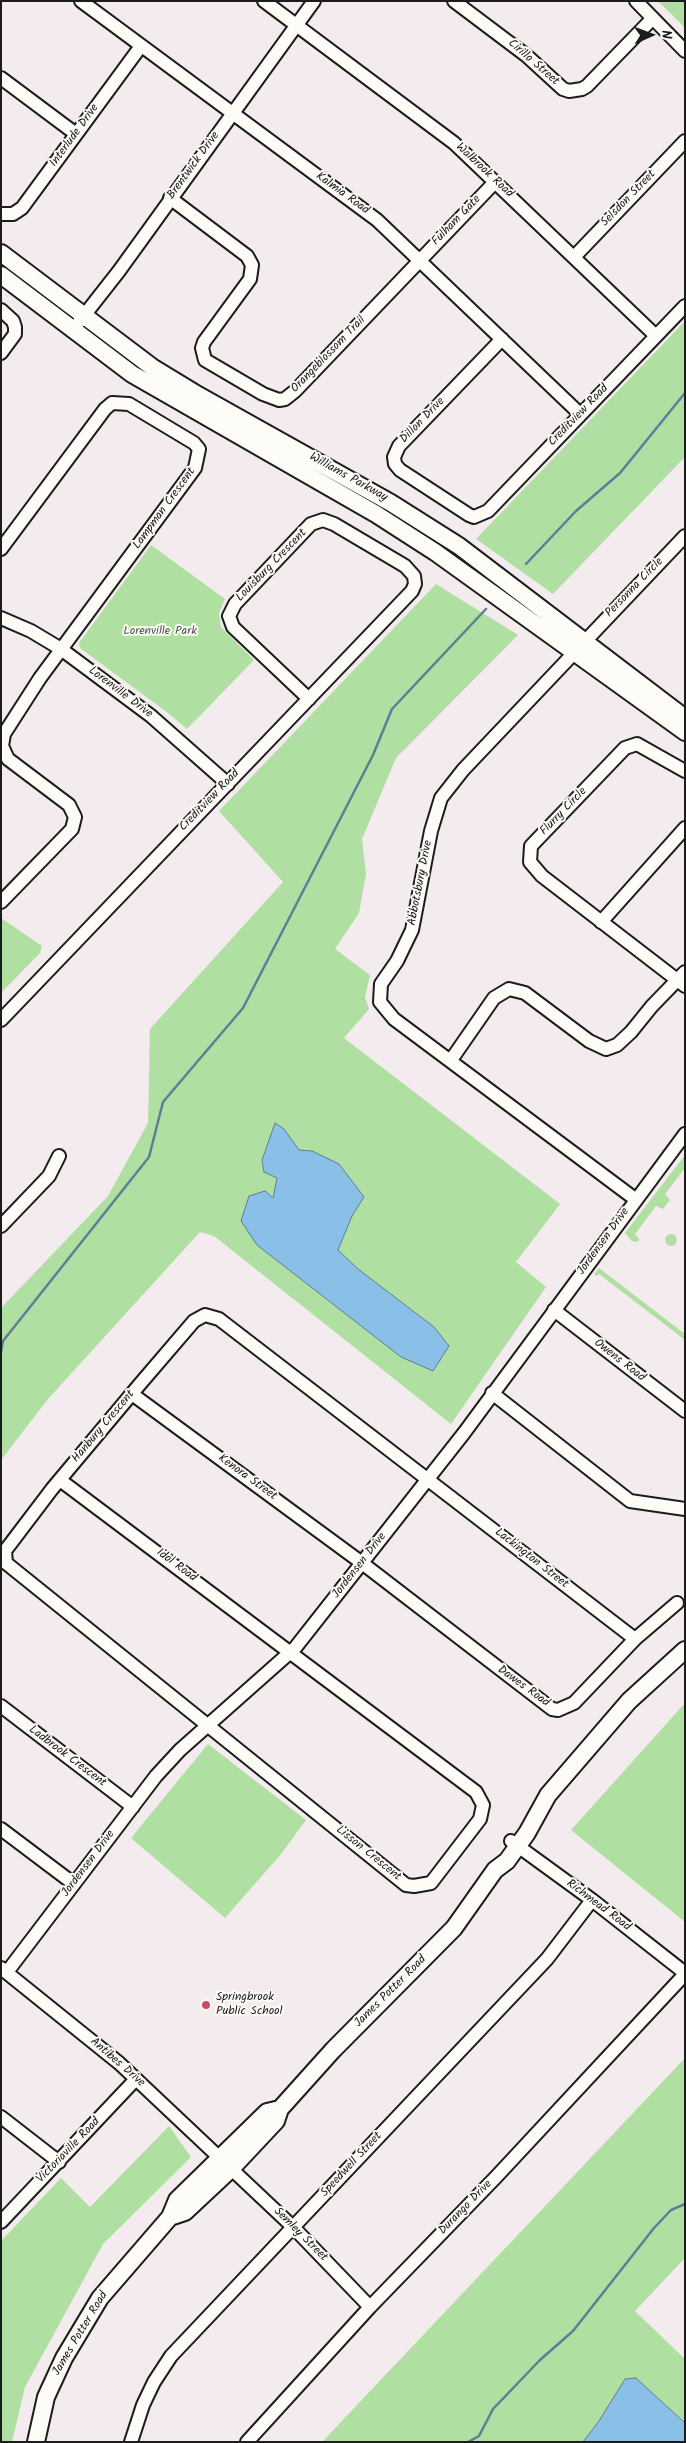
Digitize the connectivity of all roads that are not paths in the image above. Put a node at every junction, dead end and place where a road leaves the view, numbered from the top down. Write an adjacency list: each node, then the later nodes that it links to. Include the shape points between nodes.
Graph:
1 (81, 1): 8 (street, Kalmia Road)
2 (264, 1): 7 (street, Walbrook Road)
3 (314, 1): 7 (street, Brentwick Drive)
4 (454, 1): 6 (street, Cirillo Street, via 569,91 587,86)
5 (636, 1): 6 (street)
6 (653, 18): 9 (street)
7 (296, 25): 11 (street, Brentwick Drive); 14 (street, Walbrook Road, via 440,131)
8 (141, 46): 11 (street, Kalmia Road); 12 (street, Interlude Drive)
9 (685, 51)
10 (1, 78): 12 (street)
11 (232, 114): 15 (street, Brentwick Drive); 19 (street, Kalmia Road, via 377,220)
12 (76, 134): 16 (street, Interlude Drive, via 22,208 13,214)
13 (685, 141): 18 (street, Selsdon Street)
14 (495, 182): 18 (street, Walbrook Road); 19 (street, Fulham Gate)
15 (170, 198): 19 (street, Orangeblossom Trail, via 251,262 253,272 250,279 202,348 205,360 210,364 272,399 285,399 295,392); 23 (street, Brentwick Drive)
16 (1, 214)
17 (1, 253): 23 (main road, Williams Parkway)
18 (574, 257): 25 (street, Walbrook Road)
19 (419, 261): 26 (street, Kalmia Road)
20 (1, 276): 24 (main road, Williams Parkway)
21 (685, 306): 25 (street, Creditview Road)
22 (1, 310): 27 (street, via 14,321 15,327 15,334)
23 (84, 316): 24 (street, Brentwick Drive); 34 (main road, Williams Parkway, via 152,367 391,503 459,546)
24 (73, 330): 34 (main road, Williams Parkway, via 132,374 376,514)
25 (656, 336): 28 (street, Creditview Road)
26 (502, 339): 28 (street, Kalmia Road); 29 (street, Dillon Drive, via 399,446 394,457 400,470)
27 (1, 354)
28 (580, 414): 29 (street, Creditview Road, via 488,511 480,516)
29 (469, 516)
30 (685, 536): 34 (street, Personna Circle)
31 (1, 549): 35 (street, Lampman Crescent, via 112,403 129,404 197,446 200,455 196,468)
32 (415, 580): 36 (street, Creditview Road, via 412,591); 36 (street, Louisburg Crescent, via 405,566 323,520 311,524 235,604 229,616 233,626)
33 (1, 618): 35 (street, Lorenville Drive)
34 (580, 646): 37 (main road, Williams Parkway); 38 (main road, Williams Parkway); 46 (street, Abbotsbury Drive, via 463,770 441,798 431,831 412,930 381,984 380,1002 394,1018)
35 (61, 649): 40 (street, Lorenville Drive, via 151,716); 42 (street, via 27,696 4,734 2,746 8,759 69,805 75,817 74,824)
36 (308, 699): 40 (street, Creditview Road)
37 (685, 718)
38 (685, 732)
39 (685, 771): 43 (street, Flurry Circle, via 637,744 625,748 531,846 530,862 542,876)
40 (228, 784): 45 (street, Creditview Road)
41 (685, 828): 43 (street)
42 (1, 902)
43 (601, 922): 44 (street, Flurry Circle)
44 (682, 980): 46 (street, via 652,1006 617,1045 606,1049 589,1041 525,993 509,989 494,998)
45 (1, 1020)
46 (451, 1060): 49 (street, Abbotsbury Drive)
47 (685, 1134): 49 (street, Jordensen Drive)
48 (58, 1156): 50 (street, via 49,1176)
49 (635, 1199): 51 (street, Jordensen Drive)
50 (4, 1217)
51 (554, 1310): 53 (street, Jordensen Drive); 54 (street, Owens Road)
52 (132, 1394): 55 (street, Hanbury Crescent, via 194,1322 205,1315 211,1316); 56 (street, Hanbury Crescent); 58 (street, Kenora Street)
53 (492, 1394): 55 (street, Jordensen Drive); 57 (street, via 630,1501)
54 (685, 1411)
55 (428, 1479): 58 (street, Jordensen Drive); 60 (street, Lackington Street)
56 (60, 1480): 62 (street, Idol Road); 64 (street, Hanbury Crescent, via 5,1551 6,1563)
57 (685, 1509)
58 (362, 1563): 60 (street, Dawes Road, via 552,1709 558,1710 574,1703); 62 (street, Jordensen Drive)
59 (677, 1603): 60 (street, Dawes Road)
60 (635, 1639)
61 (685, 1650): 67 (main road, James Potter Road, via 629,1701 548,1795 532,1825)
62 (291, 1652): 64 (street, Jordensen Drive); 64 (street, Lisson Crescent, via 481,1798 483,1812 480,1819 431,1883 406,1885)
63 (1, 1706): 65 (street, Ladbrook Crescent)
64 (208, 1724): 65 (street, Jordensen Drive, via 156,1776)
65 (133, 1807): 68 (street, Jordensen Drive)
66 (1, 1829): 68 (street)
67 (514, 1844): 69 (street, Richmead Road); 75 (main road, James Potter Road, via 507,1861 495,1870 454,1928 280,2109 268,2112)
68 (74, 1884): 70 (street, Jordensen Drive)
69 (592, 1900): 71 (street, Richmead Road); 77 (street, Speedwell Street, via 546,1959)
70 (4, 1970): 72 (street, Antibes Drive)
71 (685, 1973): 78 (street, Durango Drive)
72 (136, 2079): 74 (street, Victoriaville Road); 75 (street, Antibes Drive)
73 (1, 2117): 74 (street)
74 (59, 2162): 76 (street, Victoriaville Road)
75 (227, 2164): 77 (street, Semley Street); 79 (main road, James Potter Road, via 177,2200 170,2217 100,2298 64,2358 46,2396)
76 (1, 2222)
77 (293, 2227): 78 (street, Semley Street); 80 (street, Speedwell Street, via 171,2356 146,2397)
78 (370, 2307): 81 (street, Durango Drive)
79 (36, 2442)
80 (131, 2442)
81 (247, 2442)

